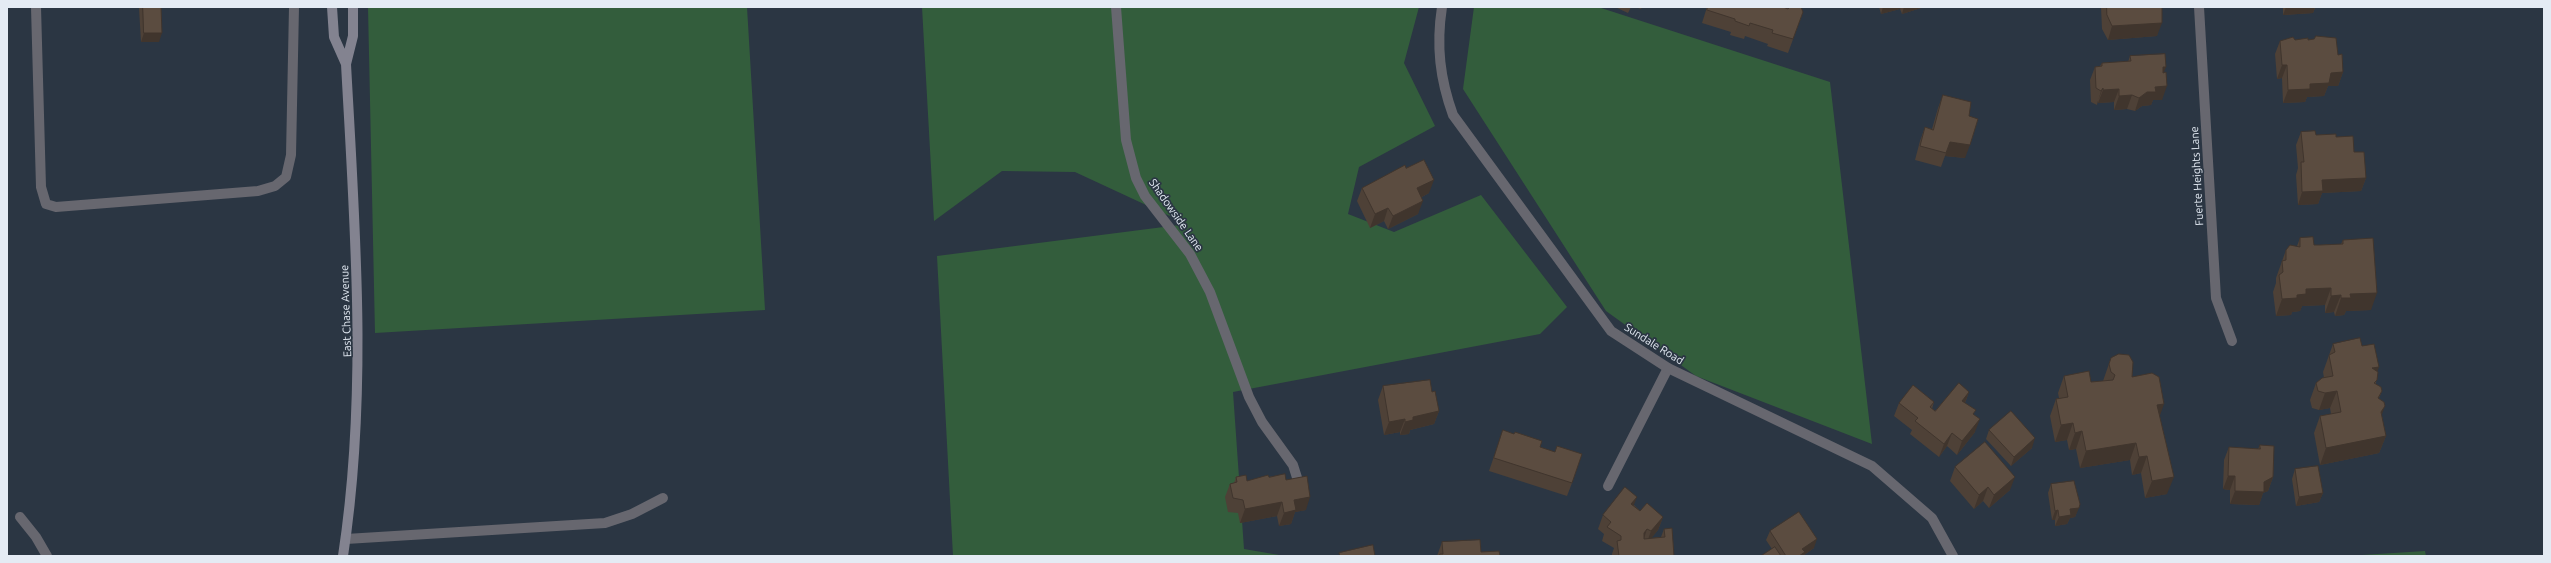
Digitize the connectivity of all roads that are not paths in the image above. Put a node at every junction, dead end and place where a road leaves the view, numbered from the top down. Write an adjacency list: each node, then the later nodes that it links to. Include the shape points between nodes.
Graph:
1 (36, 7): 2 (street, via 41,188 46,204 56,207 258,191 275,186 286,177 291,155)
2 (294, 7)
3 (332, 7): 8 (main road, East Chase Avenue, via 334,37)
4 (353, 7): 8 (main road, East Chase Avenue, via 353,36)
5 (1116, 7): 12 (street, Shadowside Lane, via 1126,140 1136,178 1146,196 1190,254 1210,292 1249,396 1262,422 1293,465)
6 (1442, 7): 10 (street, Sundale Road, via 1439,28 1440,64 1444,89 1453,115 1611,331)
7 (2199, 7): 9 (street, Fuerte Heights Lane, via 2216,298)
8 (346, 64): 15 (main road, East Chase Avenue, via 359,350 354,454)
9 (2232, 341)
10 (1668, 368): 11 (street); 18 (street, Sundale Road, via 1872,466 1932,518)
11 (1608, 486)
12 (1300, 487)
13 (663, 498): 15 (street, via 632,514 605,523)
14 (20, 518): 16 (street, via 36,537)
15 (346, 539): 17 (main road, East Chase Avenue)
16 (47, 556)
17 (343, 556)
18 (1953, 556)

